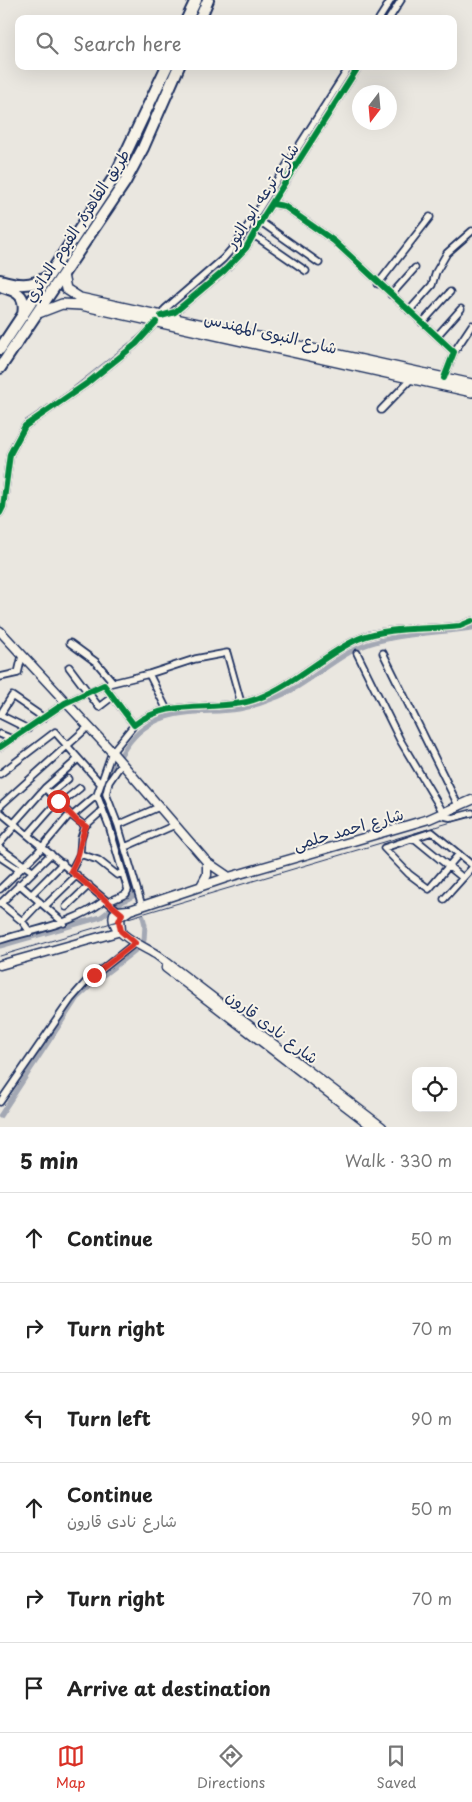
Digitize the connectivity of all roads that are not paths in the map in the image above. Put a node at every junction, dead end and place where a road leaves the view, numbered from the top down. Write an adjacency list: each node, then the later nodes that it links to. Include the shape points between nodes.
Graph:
1 (196, 0): 5 (highway)
2 (391, 0): 7 (street)
3 (401, 0): 8 (street)
4 (209, 1): 6 (highway)
5 (190, 15)
6 (202, 15)
7 (382, 15)
8 (392, 15)
9 (165, 70): 16 (highway, طريق القاهرة, الفيوم الدائري, via 125,159)
10 (177, 70): 18 (highway, طريق القاهرة, الفيوم الدائري, via 135,164)
11 (347, 70): 34 (street, شارع ترعه ابو النور, via 237,243 165,309)
12 (357, 70): 13 (street, شارع ترعه ابو النور)
13 (273, 204): 15 (street, شارع ترعه ابو النور); 26 (street, via 284,206 334,241)
14 (430, 217): 26 (street)
15 (261, 222): 19 (street, شارع ترعه ابو النور); 20 (street)
16 (82, 228): 18 (highway); 24 (highway, طريق القاهرة, الفيوم الدائري)
17 (472, 231): 31 (street, via 447,254 432,285)
18 (91, 234): 23 (highway, طريق القاهرة, الفيوم الدائري)
19 (254, 235): 22 (street); 34 (street, شارع ترعه ابو النور, via 224,271 175,312)
20 (319, 263)
21 (415, 268): 29 (street)
22 (306, 271)
23 (63, 275): 32 (highway, طريق القاهرة, الفيوم الدائري); 34 (main road, شارع النبوى المهندس, via 64,285 74,296)
24 (50, 276): 25 (highway, via 32,285); 33 (highway, طريق القاهرة, الفيوم الدائري)
25 (0, 280)
26 (378, 284): 29 (street)
27 (0, 287): 33 (highway, via 15,290 22,296)
28 (450, 292): 35 (street)
29 (391, 296): 31 (street)
30 (461, 309): 37 (street)
31 (409, 311): 35 (street)
32 (36, 314): 34 (main road, شارع النبوى المهندس, via 54,306 71,304); 41 (highway, طريق القاهرة, الفيوم الدائري)
33 (22, 316): 39 (highway, طريق القاهرة, الفيوم الدائري)
34 (159, 319): 38 (main road, شارع النبوى المهندس); 47 (street, via 136,344 25,426 10,454)
35 (422, 323): 37 (street)
36 (472, 325): 40 (street)
37 (437, 336): 40 (street)
38 (268, 343): 42 (main road, شارع النبوى المهندس); 43 (main road, شارع النبوى المهندس)
39 (0, 349)
40 (454, 352): 42 (street)
41 (0, 368)
42 (444, 378): 44 (main road, شارع النبوى المهندس)
43 (412, 379): 45 (main road, شارع النبوى المهندس); 46 (street)
44 (472, 384)
45 (472, 392)
46 (381, 410)
47 (0, 513)
48 (472, 621): 62 (street, via 460,626 365,637 272,691)
49 (0, 631): 53 (main road)
50 (70, 644): 57 (street, via 96,662)
51 (357, 654): 91 (street)
52 (383, 654): 87 (street)
53 (22, 656): 56 (street, via 18,673); 61 (main road)
54 (69, 667): 59 (street)
55 (149, 674): 57 (street); 62 (street, via 195,659 227,653); 63 (street)
56 (0, 677)
57 (113, 682): 58 (street)
58 (104, 685): 59 (street); 60 (street)
59 (88, 692): 60 (street, via 99,707); 61 (street)
60 (112, 697): 66 (street)
61 (65, 703): 65 (street); 67 (main road)
62 (241, 703): 63 (street)
63 (167, 710): 66 (street, via 150,715)
64 (0, 715): 65 (street, via 12,696); 68 (street)
65 (44, 718): 68 (street)
66 (134, 726): 73 (street)
67 (88, 727): 71 (street); 73 (main road)
68 (28, 729): 70 (street)
69 (0, 734): 70 (street)
70 (12, 740): 72 (street)
71 (66, 746): 74 (street); 76 (street, via 55,732); 85 (street)
72 (0, 747)
73 (113, 753): 75 (main road); 78 (street)
74 (78, 759): 78 (street); 79 (street)
75 (121, 762): 86 (main road); 95 (street, via 106,794)
76 (0, 774)
77 (68, 779): 81 (street)
78 (100, 783): 82 (street)
79 (45, 788): 81 (street); 93 (street)
80 (80, 788): 84 (street)
81 (51, 794): 84 (street)
82 (97, 795): 88 (street); 92 (street)
83 (472, 800): 87 (main road, شارع احمد حلمى)
84 (59, 802): 92 (street); 97 (street)
85 (0, 806)
86 (159, 807): 94 (main road); 95 (street)
87 (459, 807): 91 (main road, شارع احمد حلمى)
88 (103, 810): 96 (street); 114 (street)
89 (0, 812): 93 (street)
90 (472, 813): 91 (street, via 453,818)
91 (442, 814): 116 (main road, شارع احمد حلمى)
92 (71, 815): 96 (street); 100 (street)
93 (15, 824): 97 (street); 99 (street)
94 (175, 824): 101 (street); 107 (main road)
95 (118, 825): 101 (street)
96 (86, 826): 104 (street)
97 (28, 835): 100 (street)
98 (414, 838): 105 (street, via 432,832); 109 (street); 109 (street, via 384,848 429,889)
99 (0, 843)
100 (42, 847): 103 (street); 111 (street)
101 (125, 847): 128 (street)
102 (0, 848): 111 (street)
103 (51, 854): 108 (street); 112 (street)
104 (80, 854): 113 (street); 114 (street, via 98,860 117,875)
105 (458, 854): 109 (street); 110 (street)
106 (0, 856): 111 (street)
107 (207, 862): 116 (main road); 121 (main road, via 207,875)
108 (63, 863): 113 (street); 123 (street)
109 (448, 866): 117 (street)
110 (472, 866): 117 (street)
111 (21, 867): 112 (street); 118 (street)
112 (32, 871): 119 (street)
113 (71, 871): 115 (street)
114 (124, 872): 125 (street, via 128,892)
115 (77, 875): 120 (street); 127 (street)
116 (229, 876): 121 (main road, شارع احمد حلمى)
117 (463, 878): 124 (street)
118 (3, 881): 122 (street)
119 (19, 884): 123 (street); 126 (street)
120 (89, 886): 125 (street); 129 (street)
121 (201, 886): 128 (main road, شارع احمد حلمى)
122 (0, 889)
123 (31, 895): 127 (street)
124 (444, 900)
125 (108, 902): 130 (street); 132 (street)
126 (0, 904): 131 (street)
127 (42, 904): 131 (street); 132 (street)
128 (142, 906): 130 (main road, شارع احمد حلمى)
129 (66, 908)
130 (121, 911): 133 (main road, via 113,919)
131 (22, 921): 134 (street)
132 (64, 923): 134 (street)
133 (121, 931): 137 (main road, شارع نادى قارون); 138 (main road)
134 (30, 932): 136 (street)
135 (0, 933): 136 (street)
136 (3, 939)
137 (135, 943): 139 (main road, شارع نادى قارون, via 199,995); 140 (street, via 90,978 71,999)
138 (0, 965)
139 (280, 1052): 141 (main road, شارع نادى قارون); 142 (main road, شارع نادى قارون)
140 (0, 1102)
141 (373, 1127)
142 (382, 1127)

